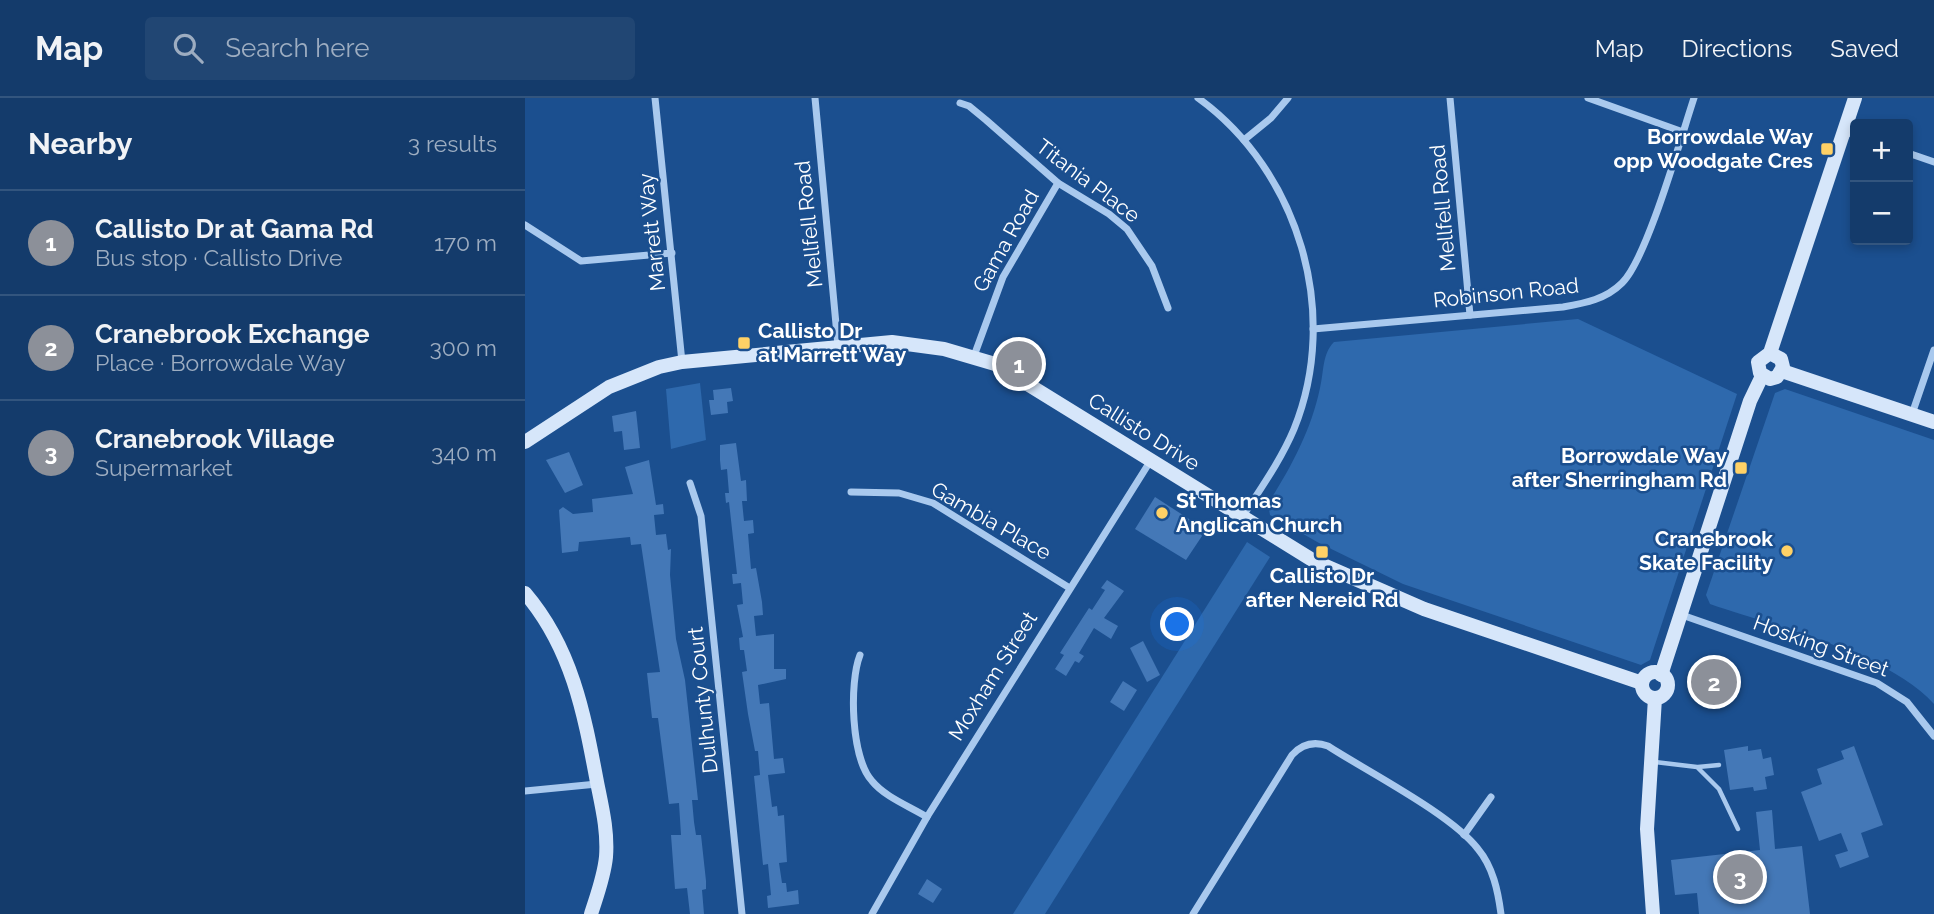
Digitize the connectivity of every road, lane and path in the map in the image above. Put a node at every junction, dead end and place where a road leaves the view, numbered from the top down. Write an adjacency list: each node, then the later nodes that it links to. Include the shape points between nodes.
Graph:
1 (655, 98): 18 (street, Marrett Way)
2 (815, 98): 22 (street, Mellfell Road)
3 (1198, 98): 13 (street)
4 (1288, 98): 13 (street)
5 (1450, 98): 20 (street, Mellfell Road)
6 (1588, 98): 11 (street)
7 (1694, 98): 11 (street, Robinson Road)
8 (1854, 98): 10 (street)
9 (960, 103): 16 (street, Titania Place)
10 (1852, 119)
11 (1683, 132): 20 (street, Robinson Road, via 1635,267 1615,289 1578,304)
12 (1850, 133): 24 (street)
13 (1244, 140): 21 (street, via 1276,185 1298,233 1309,279)
14 (1913, 155): 15 (street)
15 (1934, 162)
16 (1058, 183): 19 (street, Titania Place, via 1109,214 1134,237 1152,266); 25 (street, Gama Road, via 1007,269)
17 (525, 225): 18 (street, via 581,261)
18 (672, 253): 26 (street, Marrett Way)
19 (1168, 308)
20 (1470, 315): 21 (street, Robinson Road)
21 (1313, 329): 35 (street, via 1308,378 1293,430)
22 (838, 346): 25 (street, Callisto Drive, via 909,343); 26 (street, Callisto Drive)
23 (1934, 350): 29 (street)
24 (1770, 353): 27 (street, via 1781,359); 28 (street, via 1758,362)
25 (974, 356): 32 (street, Callisto Drive, via 1014,375)
26 (683, 362): 31 (street, Callisto Drive, via 609,387)
27 (1782, 371): 28 (street, via 1774,379); 29 (street)
28 (1762, 376): 38 (street)
29 (1912, 415): 30 (street)
30 (1934, 422)
31 (525, 442)
32 (1151, 460): 35 (street, Callisto Drive); 36 (street, Moxham Street)
33 (690, 483): 54 (street, Dulhunty Court, via 702,519)
34 (851, 492): 36 (street, Gambia Place, via 899,493 933,503)
35 (1243, 517): 41 (street, Callisto Drive, via 1314,561 1385,594)
36 (1069, 587): 50 (street, Moxham Street)
37 (525, 593): 47 (street, via 554,634 574,677)
38 (1679, 614): 40 (street); 43 (street, Hosking Street, via 1877,683 1907,702)
39 (860, 655): 50 (street, via 853,694 863,767 876,786)
40 (1661, 675): 41 (street, via 1650,674); 42 (street, via 1667,689)
41 (1642, 683): 42 (street, via 1645,694)
42 (1655, 698): 44 (street)
43 (1934, 736)
44 (1650, 762): 46 (lane); 58 (street, via 1647,829)
45 (1719, 765): 46 (lane)
46 (1697, 766): 51 (lane, via 1719,789)
47 (597, 783): 48 (street); 53 (street, via 606,855)
48 (525, 791)
49 (1491, 797): 52 (street)
50 (927, 817): 55 (street, Moxham Street)
51 (1738, 830)
52 (1465, 835): 56 (street, via 1328,746 1305,745 1292,755); 57 (street, via 1488,864)
53 (591, 914)
54 (742, 914)
55 (872, 914)
56 (1193, 914)
57 (1501, 914)
58 (1653, 914)

